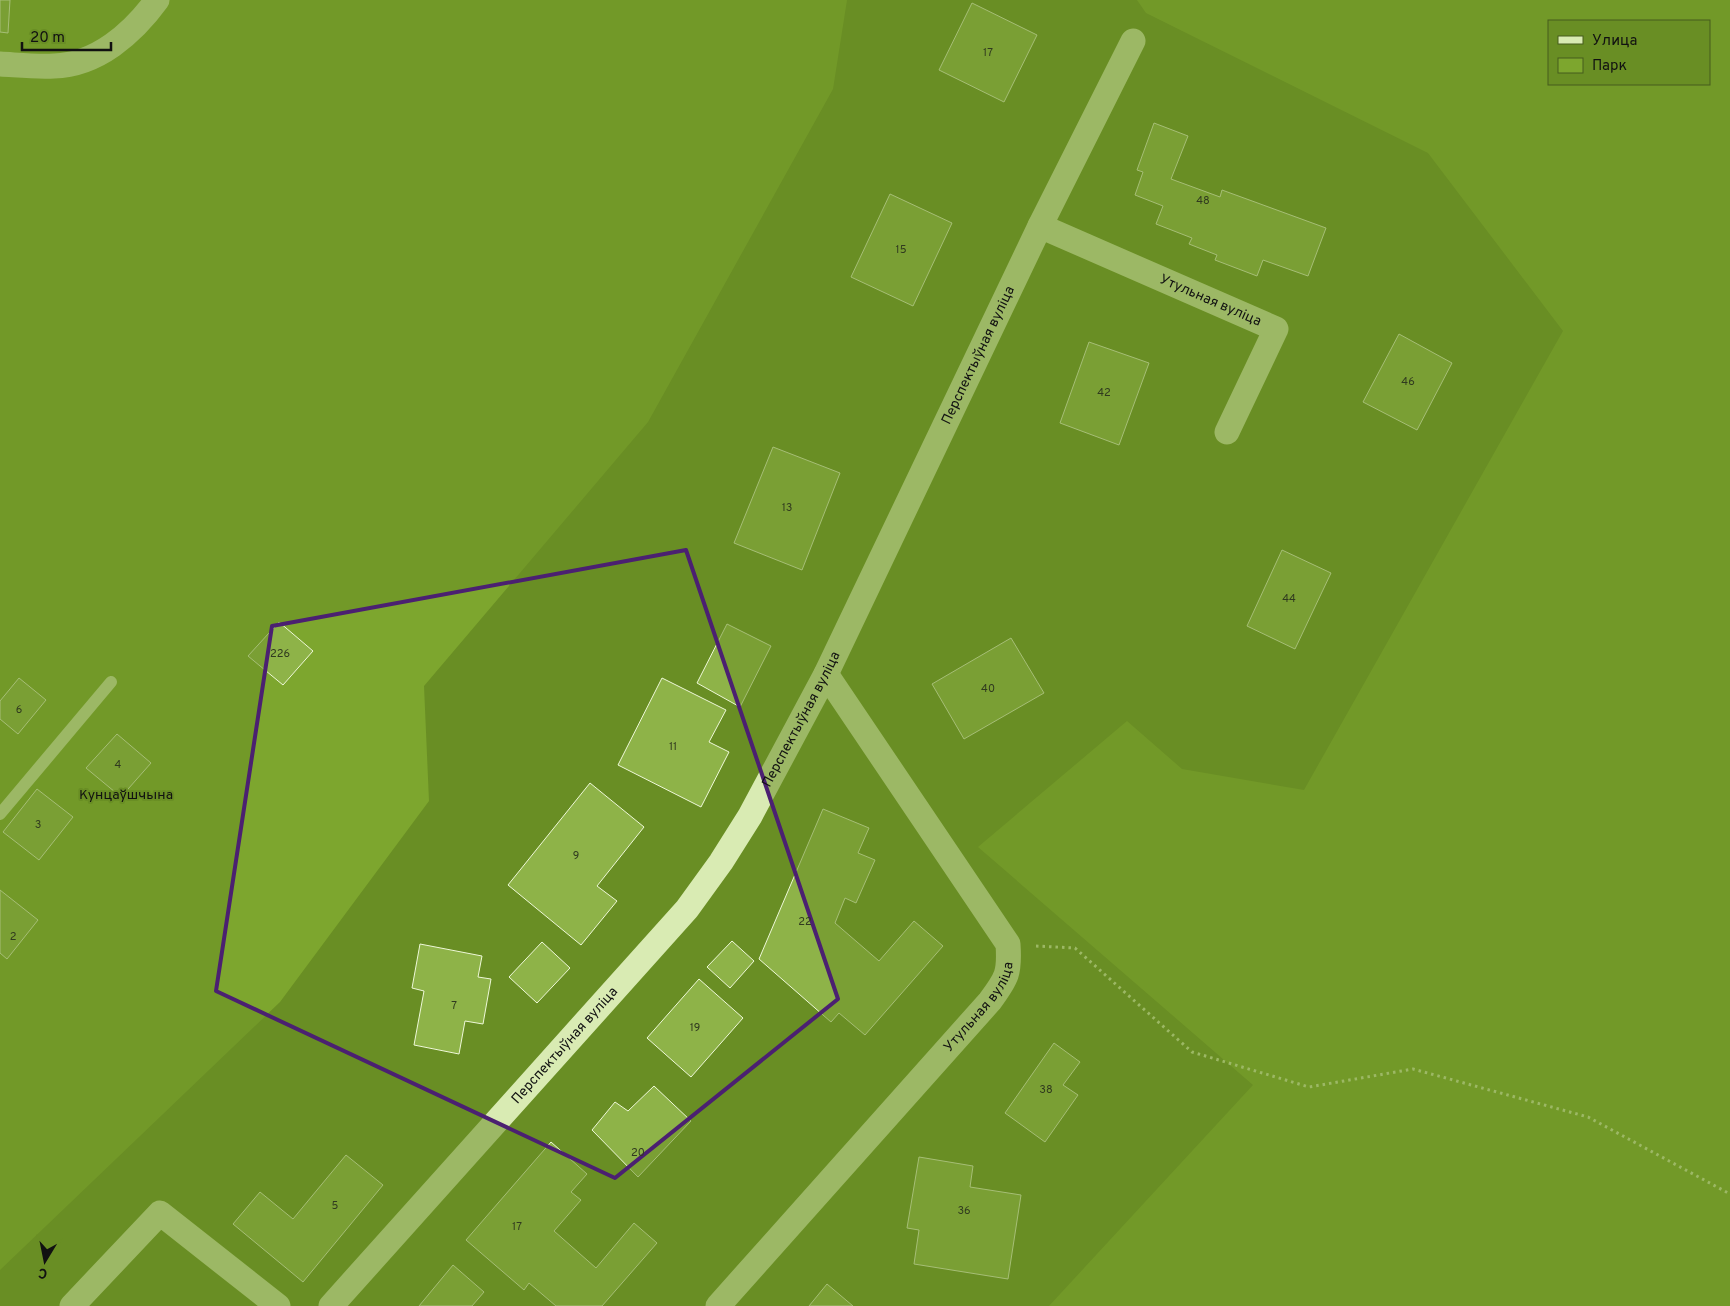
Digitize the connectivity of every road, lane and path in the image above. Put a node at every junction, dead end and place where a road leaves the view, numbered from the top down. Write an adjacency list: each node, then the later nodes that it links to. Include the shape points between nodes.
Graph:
1 (157, 0): 3 (street, via 143,18 98,55 55,66)
2 (1132, 41): 4 (street, Перспектыўная вуліца)
3 (0, 64)
4 (1040, 226): 5 (street, Утульная вуліца, via 1276,329); 6 (street, Перспектыўная вуліца)
5 (1227, 432)
6 (826, 674): 9 (street, Утульная вуліца); 13 (street, Перспектыўная вуліца, via 750,816 687,909)
7 (111, 682): 8 (lane)
8 (0, 814)
9 (1008, 944): 10 (path, via 1075,948 1192,1052 1309,1087 1413,1069 1588,1117); 14 (street, Утульная вуліца, via 1009,966 1004,983 990,1001)
10 (1730, 1194)
11 (72, 1306): 12 (street, via 160,1213)
12 (278, 1306)
13 (331, 1306)
14 (718, 1306)

